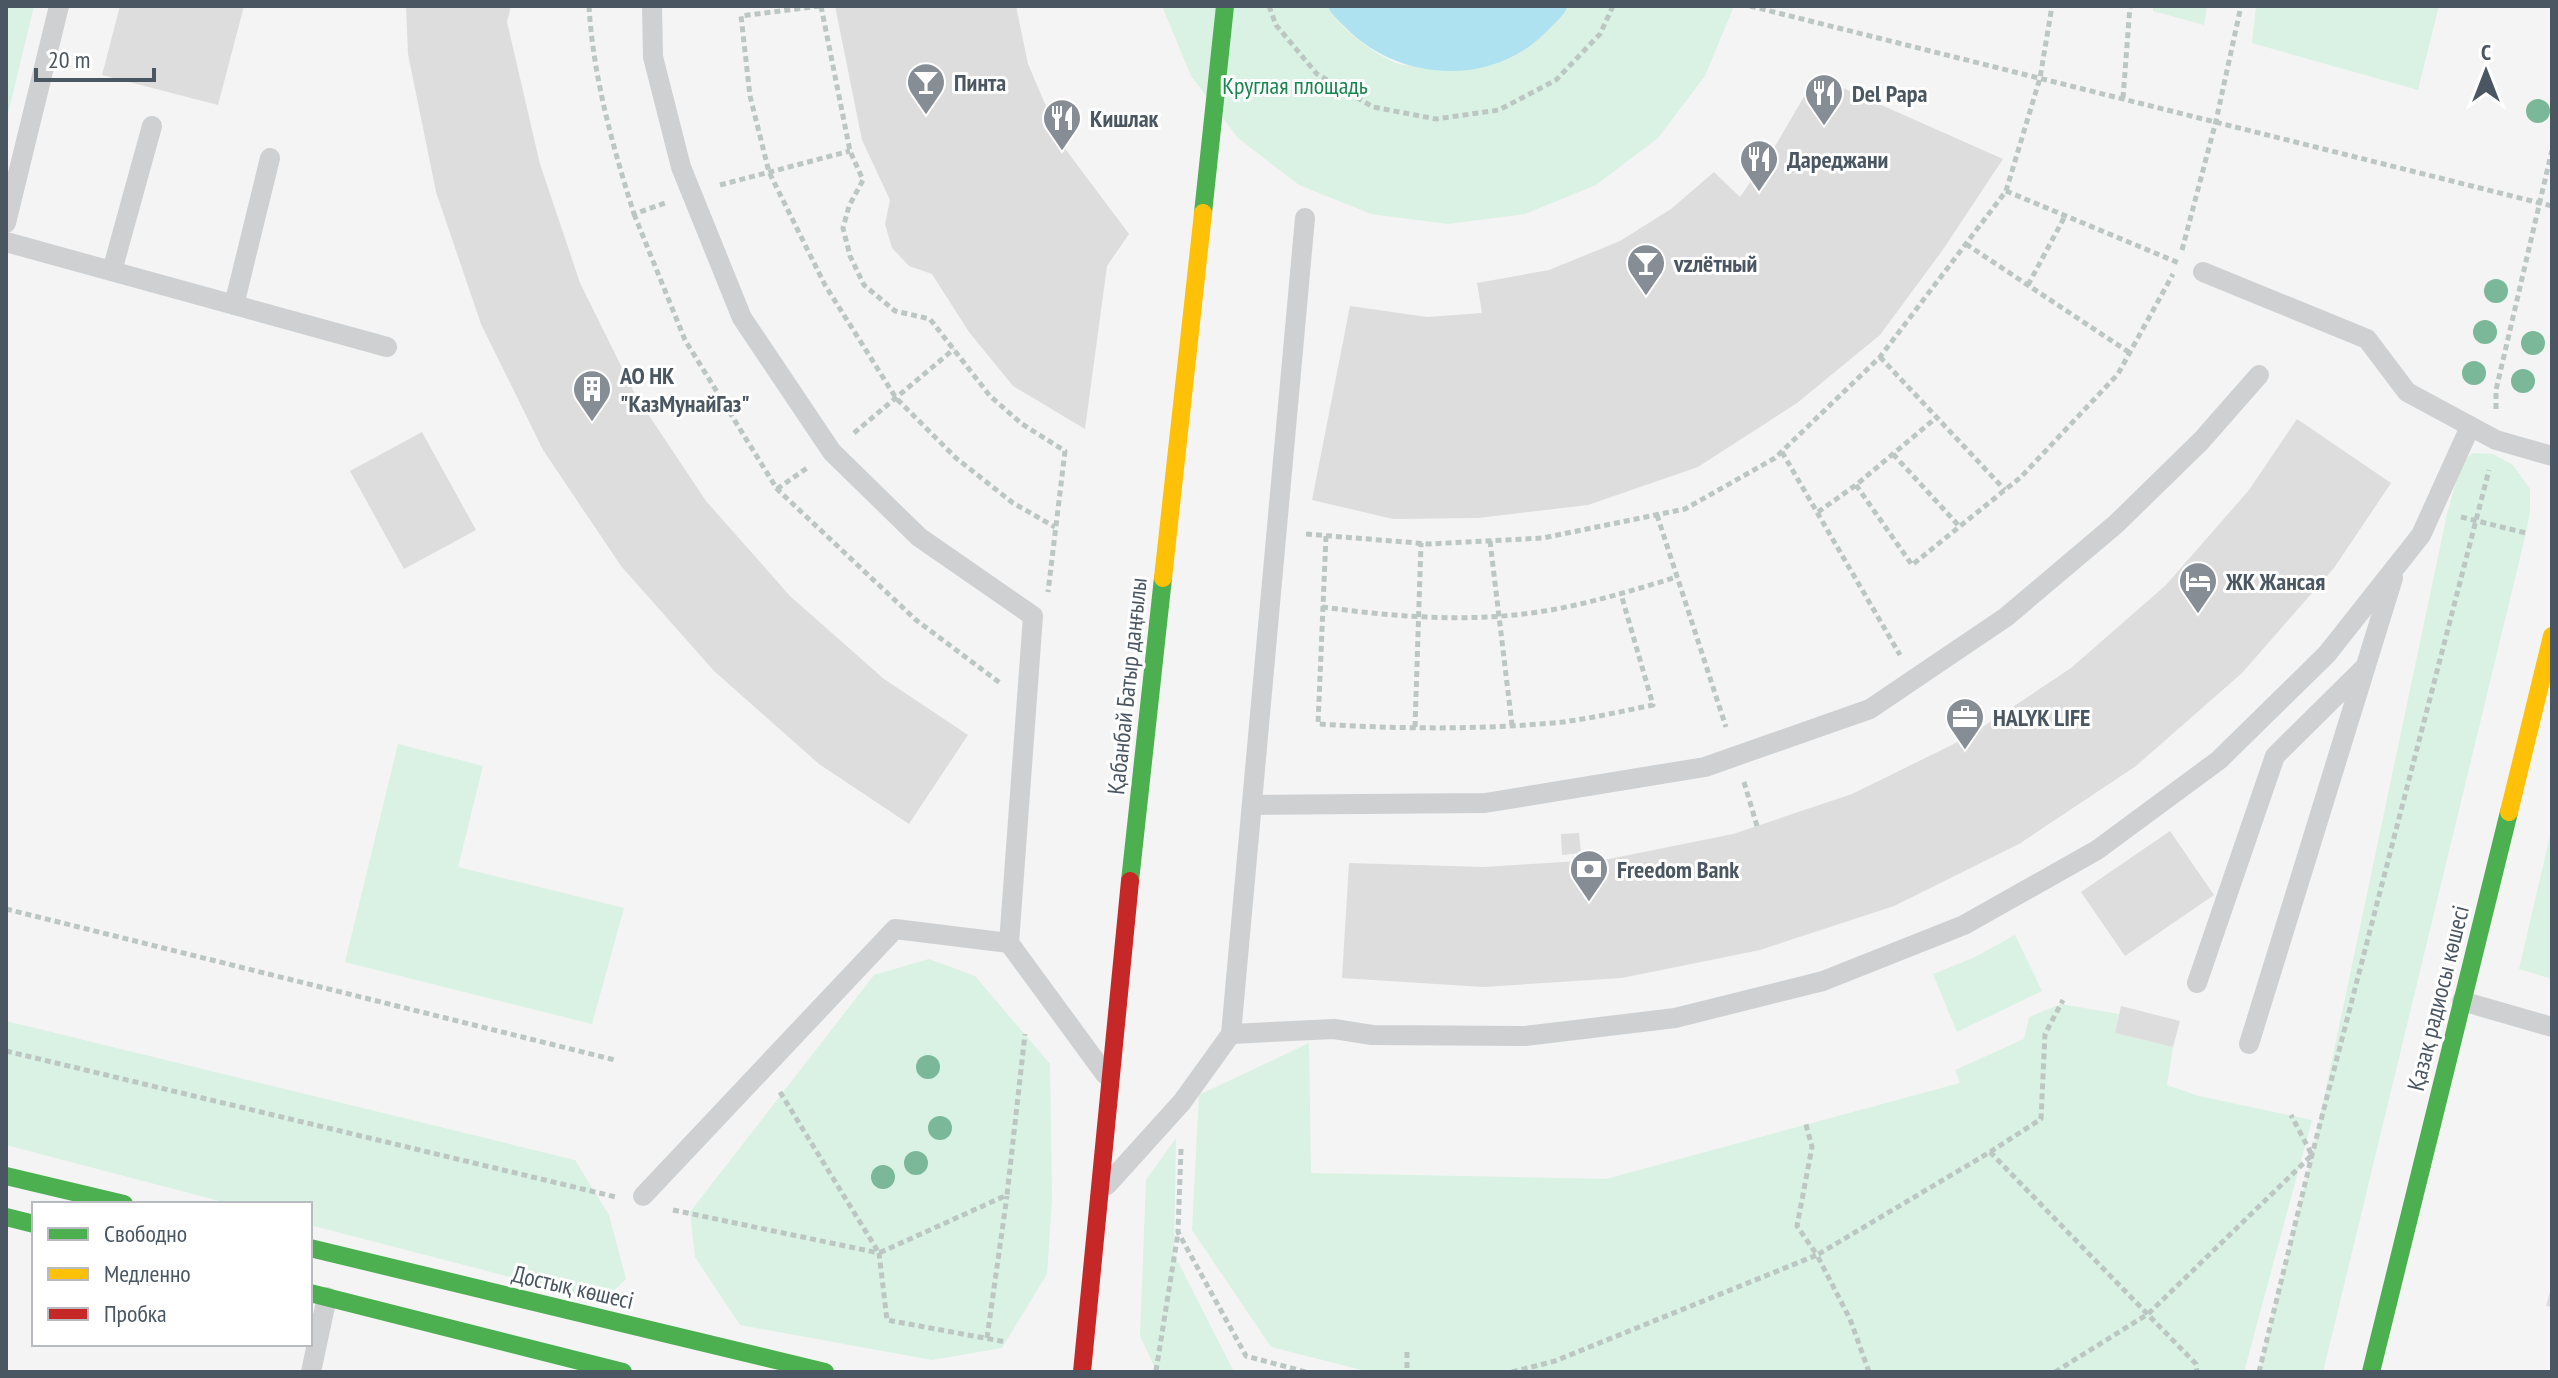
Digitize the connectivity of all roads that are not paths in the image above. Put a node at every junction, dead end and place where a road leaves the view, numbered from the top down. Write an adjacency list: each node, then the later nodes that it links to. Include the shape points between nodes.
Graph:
1 (59, 6): 7 (lane)
2 (652, 6): 20 (lane, via 653,57 681,167 742,318 832,452 919,537 1033,616)
3 (1225, 6): 26 (street, Қабанбай Батыр даңғылы)
4 (152, 126): 9 (lane)
5 (270, 158): 11 (lane)
6 (1305, 218): 19 (lane)
7 (6, 223)
8 (6, 242): 9 (lane)
9 (112, 271): 11 (lane)
10 (2203, 272): 14 (lane, via 2367,339 2407,392)
11 (234, 305): 12 (lane)
12 (387, 347)
13 (2259, 375): 19 (lane, via 2116,524 2006,617 1870,709 1705,767 1485,803)
14 (2470, 427): 15 (lane); 16 (lane, via 2421,535)
15 (2552, 456)
16 (2396, 567): 18 (lane); 24 (lane, via 2327,654 2219,760 2097,850 1964,925 1823,981 1675,1018 1525,1036 1372,1035 1334,1029)
17 (2552, 636): 22 (street, Қазақ радиосы көшесі)
18 (2365, 667): 21 (lane, via 2275,756); 25 (lane)
19 (1252, 805): 24 (lane)
20 (1009, 943): 26 (lane); 29 (lane, via 895,929)
21 (2197, 983)
22 (2462, 1001): 23 (lane); 39 (street, Қазақ радиосы көшесі)
23 (2552, 1027)
24 (1231, 1034): 28 (lane, via 1182,1102)
25 (2249, 1044)
26 (1110, 1081): 28 (street, Қабанбай Батыр даңғылы)
27 (6, 1176): 30 (street)
28 (1099, 1194): 38 (street, Қабанбай Батыр даңғылы)
29 (636, 1198)
30 (116, 1202)
31 (6, 1217): 32 (street)
32 (32, 1224)
33 (312, 1248): 37 (street, Достық көшесі)
34 (318, 1295): 35 (lane); 36 (street)
35 (311, 1372)
36 (623, 1372)
37 (825, 1372)
38 (1082, 1372)
39 (2371, 1372)

